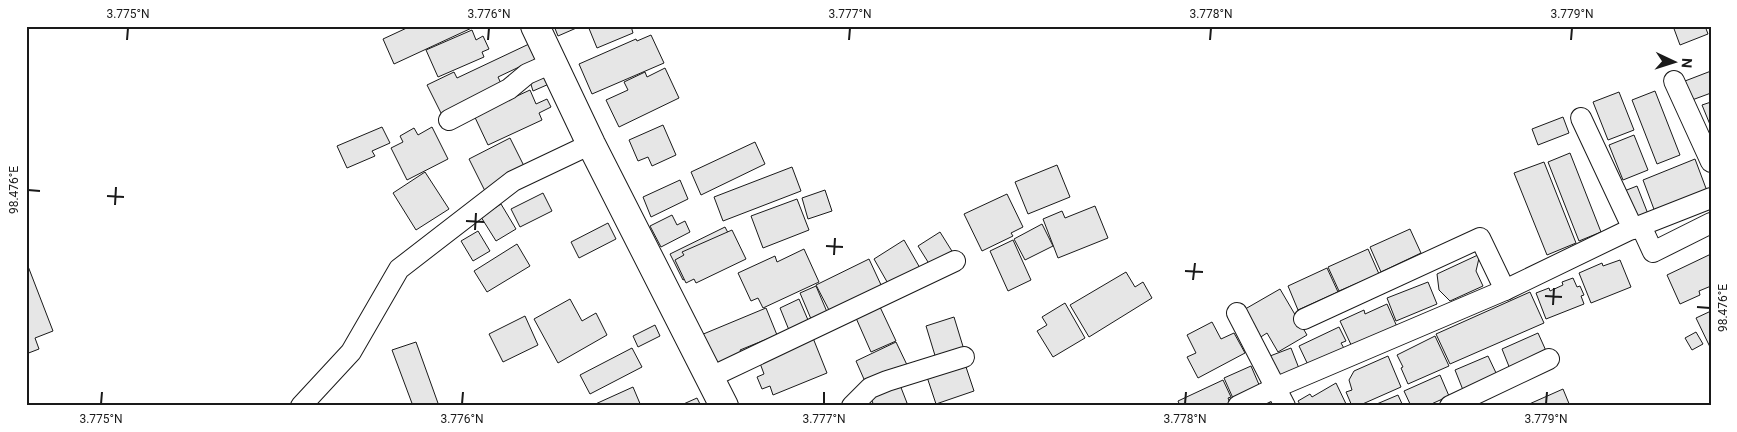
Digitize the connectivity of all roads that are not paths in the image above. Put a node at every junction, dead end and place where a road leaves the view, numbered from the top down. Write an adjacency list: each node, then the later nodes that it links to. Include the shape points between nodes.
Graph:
1 (535, 26): 2 (street)
2 (552, 63): 5 (street); 6 (street)
3 (1674, 80): 7 (street)
4 (1581, 118): 10 (street)
5 (449, 120)
6 (592, 144): 17 (street); 19 (street, via 513,181 399,268 351,352)
7 (1711, 162)
8 (1711, 198): 10 (street)
9 (1711, 223): 10 (street, via 1653,252)
10 (1637, 228): 12 (street)
11 (955, 261): 17 (street)
12 (1505, 290): 14 (street, via 1480,238); 18 (street)
13 (1237, 313): 18 (street)
14 (1304, 319)
15 (964, 357): 21 (street, via 870,388)
16 (1549, 359): 24 (street)
17 (711, 377): 20 (street)
18 (1277, 387): 22 (street); 23 (street)
19 (301, 406)
20 (724, 406)
21 (852, 406)
22 (1238, 406)
23 (1286, 406)
24 (1450, 406)

